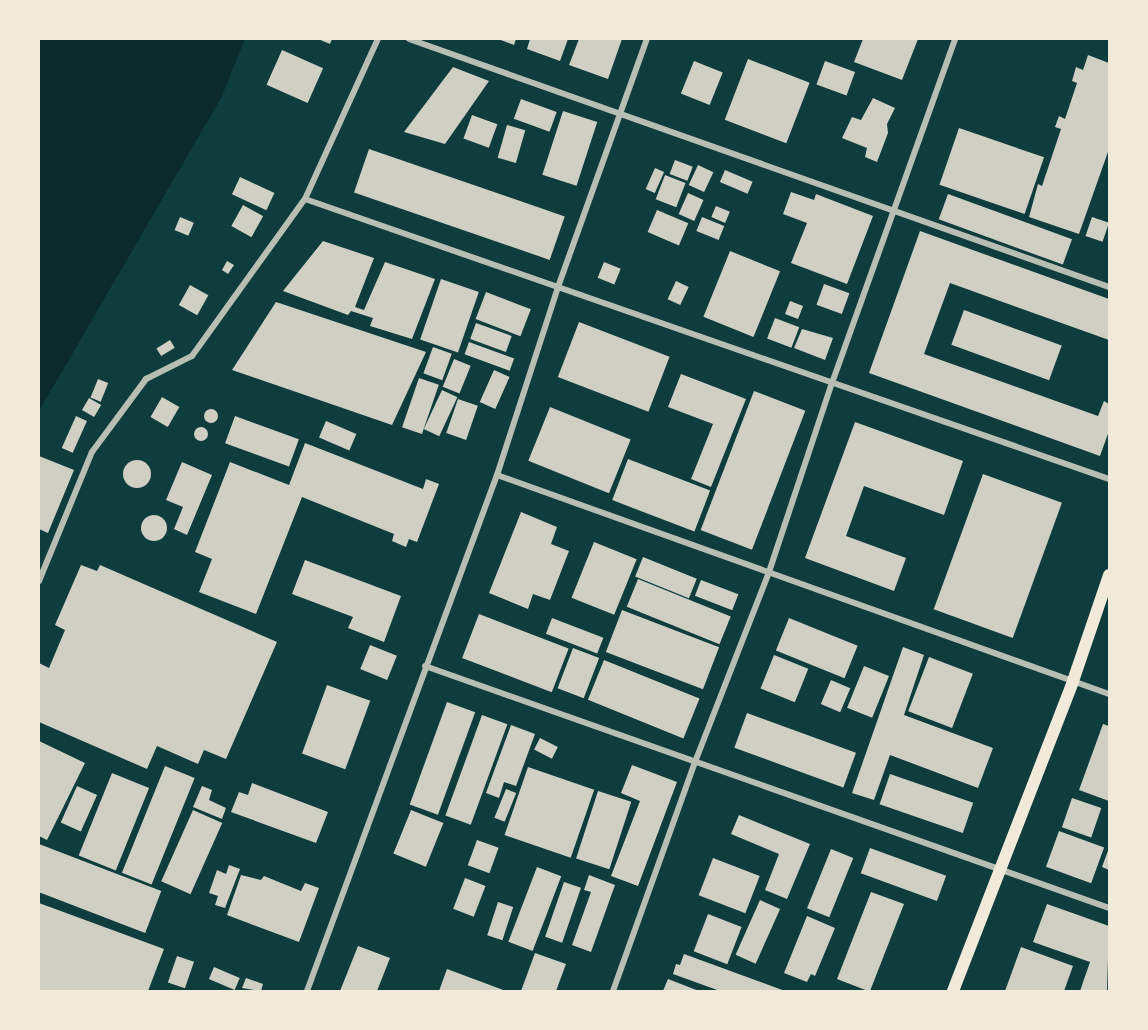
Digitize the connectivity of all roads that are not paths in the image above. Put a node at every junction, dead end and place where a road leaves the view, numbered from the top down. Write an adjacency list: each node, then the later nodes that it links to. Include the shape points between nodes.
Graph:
1 (378, 39): 6 (street)
2 (408, 39): 5 (street)
3 (647, 39): 5 (street)
4 (955, 39): 7 (street)
5 (620, 114): 7 (street); 8 (street)
6 (305, 199): 8 (street); 15 (street, via 192,356 147,379 92,452)
7 (894, 211): 9 (street); 10 (street)
8 (558, 287): 10 (street); 11 (street)
9 (1109, 287)
10 (832, 383): 12 (street); 13 (street)
11 (497, 475): 13 (street); 16 (street)
12 (1109, 479)
13 (769, 572): 17 (street); 19 (street)
14 (1109, 575): 17 (main road)
15 (39, 581)
16 (425, 666): 19 (street); 22 (street)
17 (1073, 681): 18 (street); 20 (main road)
18 (1109, 694)
19 (695, 762): 20 (street); 23 (street)
20 (1000, 870): 21 (street); 24 (main road)
21 (1109, 908)
22 (306, 991)
23 (613, 991)
24 (954, 991)

